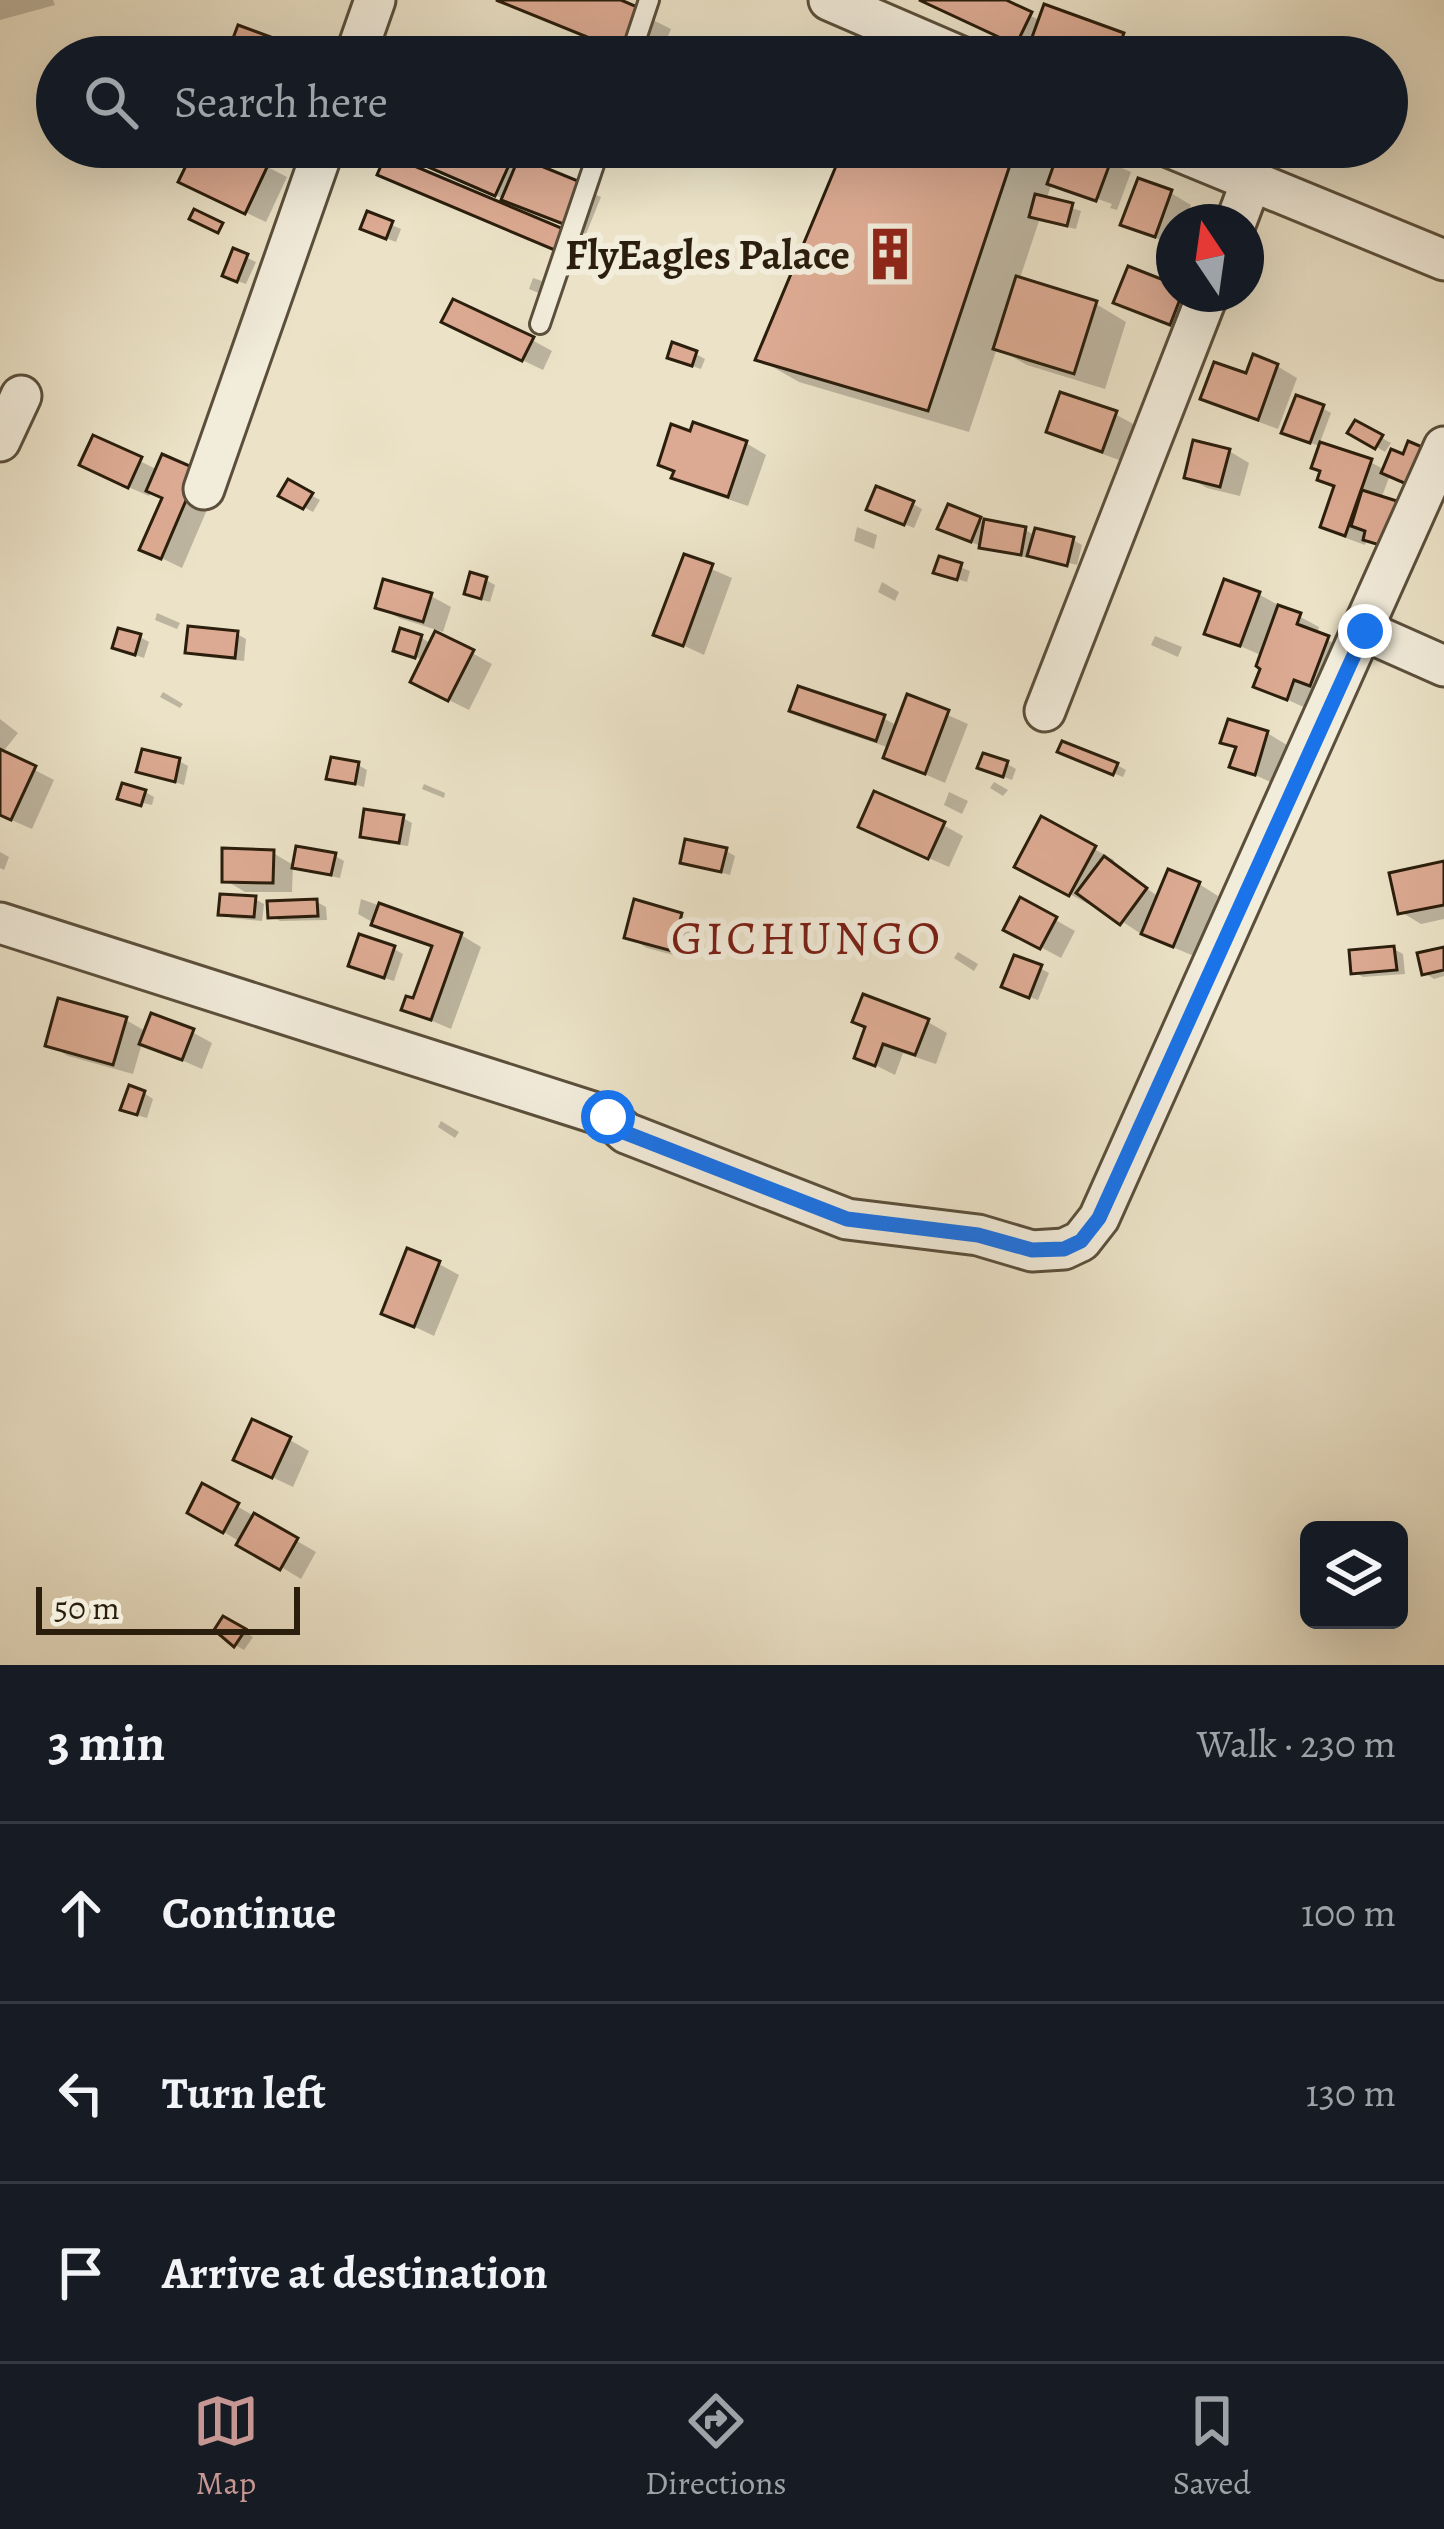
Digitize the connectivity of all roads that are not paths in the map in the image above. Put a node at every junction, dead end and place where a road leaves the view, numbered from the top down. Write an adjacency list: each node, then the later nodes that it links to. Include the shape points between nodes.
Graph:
1 (375, 0): 4 (street)
2 (649, 0): 5 (lane)
3 (829, 0): 6 (street)
4 (362, 36)
5 (637, 36)
6 (912, 36)
7 (317, 168): 18 (street)
8 (593, 168): 14 (lane)
9 (1218, 168): 10 (street)
10 (1251, 182): 11 (street); 12 (street)
11 (1243, 204)
12 (1444, 260)
13 (1201, 312): 21 (street)
14 (540, 324)
15 (21, 396): 16 (street)
16 (0, 441)
17 (1444, 447): 19 (street)
18 (204, 489)
19 (1365, 631): 20 (street); 22 (street, via 1099,1218 1064,1249 847,1219 626,1133 608,1117)
20 (1444, 666)
21 (1045, 712)
22 (0, 922)

